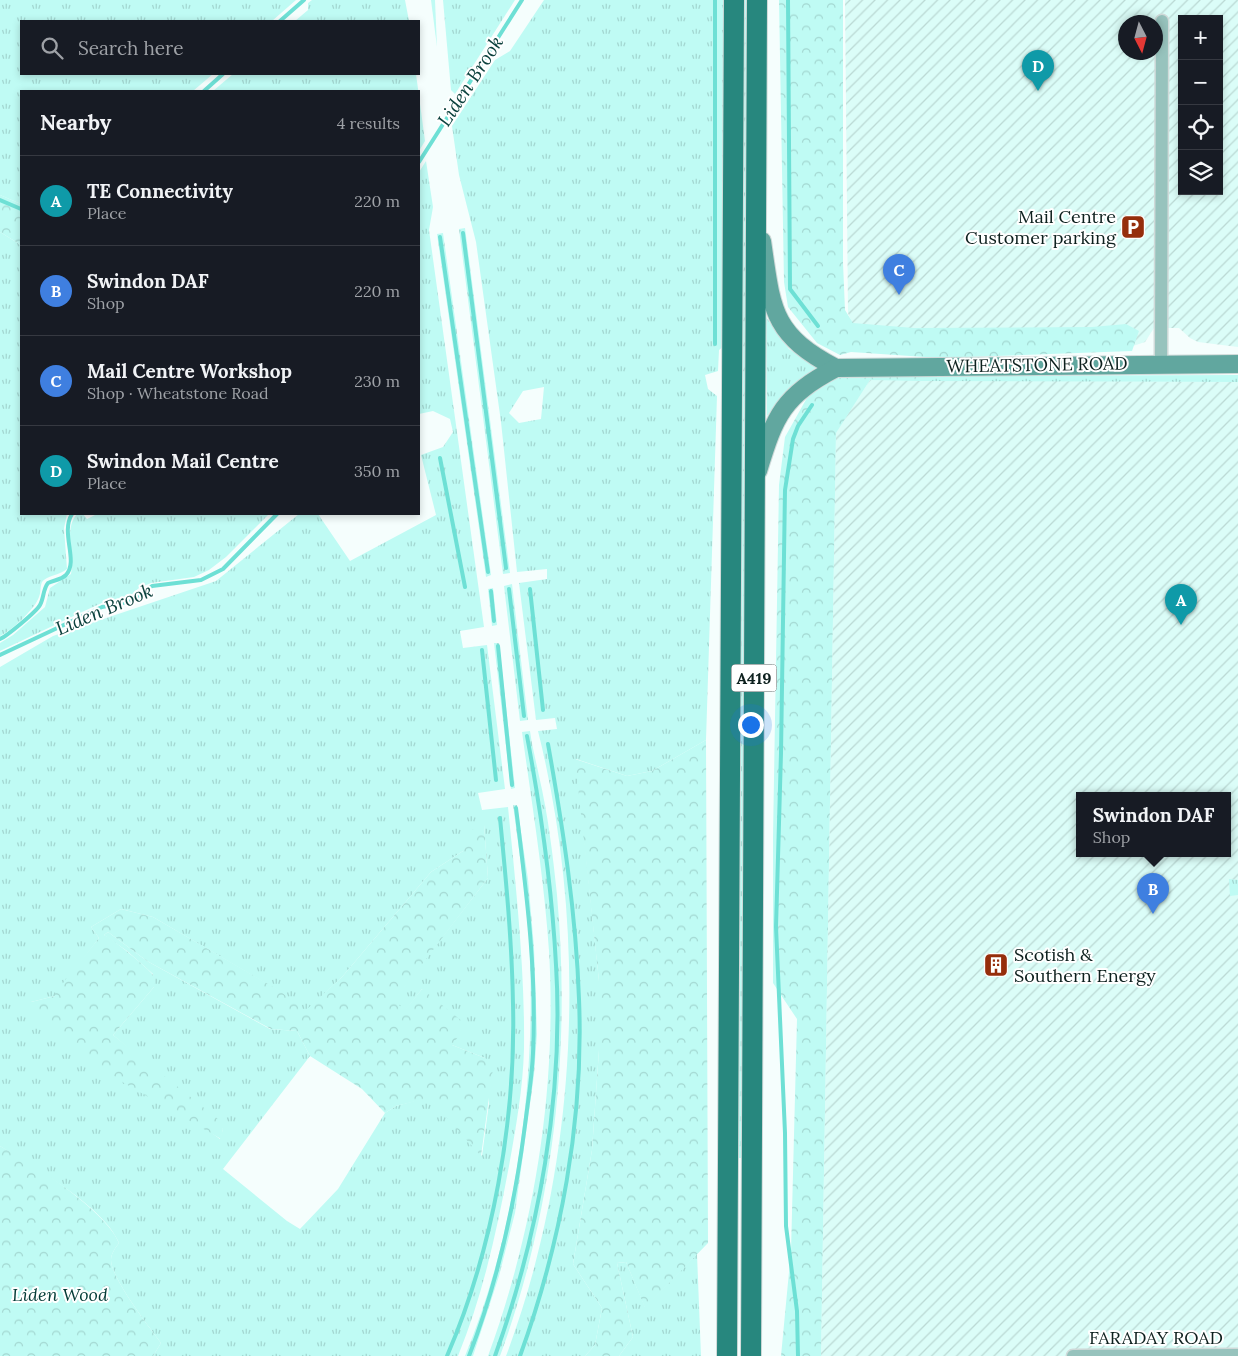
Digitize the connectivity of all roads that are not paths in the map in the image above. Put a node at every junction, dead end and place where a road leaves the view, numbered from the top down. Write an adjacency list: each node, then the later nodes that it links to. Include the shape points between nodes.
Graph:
1 (734, 0): 10 (highway, A419)
2 (757, 0): 4 (highway, A419)
3 (1162, 60): 5 (street)
4 (756, 196): 7 (main road, via 771,303 776,315 798,345); 8 (highway, A419)
5 (1161, 364): 6 (main road, WHEATSTONE ROAD); 7 (main road, WHEATSTONE ROAD)
6 (1238, 364)
7 (836, 368): 8 (main road, via 804,386 783,408 770,432)
8 (754, 485): 11 (highway, A419)
9 (1238, 1355): 12 (street, FARADAY ROAD)
10 (727, 1356)
11 (751, 1356)
12 (1073, 1356)

